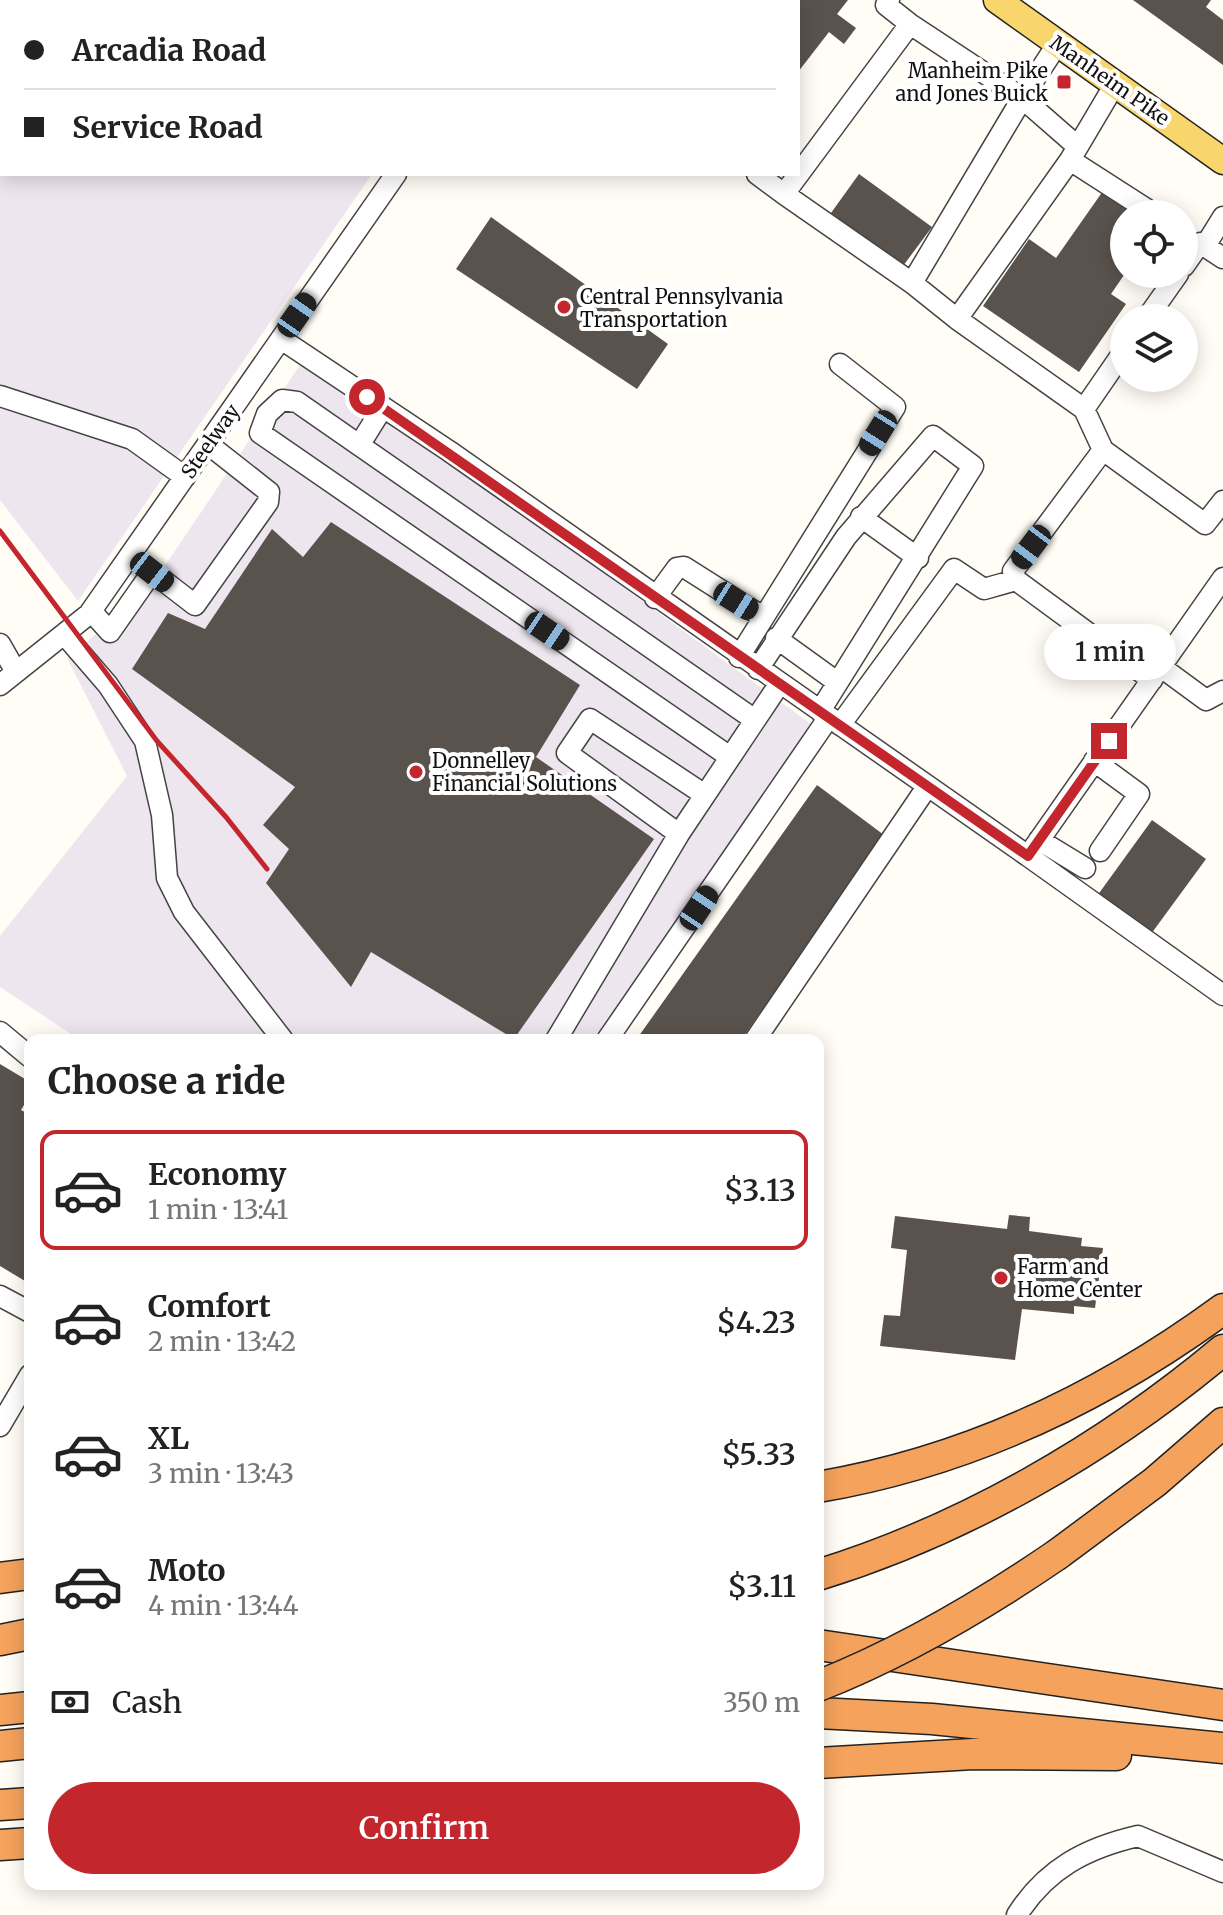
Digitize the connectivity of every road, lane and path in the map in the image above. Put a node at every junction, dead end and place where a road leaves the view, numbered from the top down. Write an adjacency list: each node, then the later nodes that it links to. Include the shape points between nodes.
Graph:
1 (889, 0): 3 (street, via 886,5)
2 (1000, 1): 4 (main road, Manheim Pike)
3 (910, 24): 6 (street); 9 (street)
4 (1058, 43): 5 (main road, Manheim Pike); 6 (street)
5 (1115, 84): 7 (street); 8 (main road, Manheim Pike)
6 (1022, 98): 7 (street); 19 (street)
7 (1073, 153): 14 (street); 20 (street)
8 (1223, 161)
9 (800, 172)
10 (395, 176): 21 (street, Steelway)
11 (760, 176): 13 (street)
12 (797, 176): 13 (street)
13 (784, 194): 19 (street)
14 (1135, 200)
15 (1223, 217): 16 (street)
16 (1198, 238)
17 (1198, 241): 18 (street)
18 (1223, 258)
19 (912, 283): 20 (street)
20 (957, 319): 26 (street)
21 (281, 339): 25 (street); 27 (street, Steelway)
22 (840, 364): 42 (street, via 895,407)
23 (1110, 371): 26 (street)
24 (0, 396): 32 (street, via 132,439)
25 (383, 407): 30 (street); 40 (street)
26 (1084, 409): 31 (street)
27 (231, 410): 28 (street); 29 (street, Steelway)
28 (260, 433): 30 (street, via 267,414 282,400 297,402); 55 (street)
29 (208, 444): 32 (street, Steelway); 37 (street, via 269,492 268,502 195,605)
30 (360, 444): 54 (street)
31 (1103, 450): 33 (street, via 1205,524); 39 (street, via 1013,571)
32 (185, 477): 35 (street, Steelway)
33 (1223, 501)
34 (861, 517): 36 (street); 36 (street, via 933,436 973,466); 44 (street)
35 (130, 555): 37 (street); 41 (street, Steelway)
36 (918, 558): 50 (street)
37 (152, 572): 41 (street, via 110,632)
38 (1223, 578): 48 (street)
39 (1016, 580): 48 (street); 53 (street, via 984,589 954,569)
40 (655, 598): 42 (street, via 677,568 684,567); 46 (street)
41 (91, 611): 43 (street, Steelway)
42 (763, 617): 46 (street)
43 (64, 634): 49 (street, Steelway); 65 (street, via 108,685 145,741 162,815 167,878 184,912)
44 (776, 638): 47 (street); 50 (street)
45 (0, 644): 49 (street)
46 (739, 657): 47 (street)
47 (758, 669): 51 (street)
48 (1156, 673): 52 (street, via 1206,700); 56 (street)
49 (8, 678)
50 (837, 682): 53 (street)
51 (780, 683): 53 (street); 54 (street)
52 (1223, 691)
53 (829, 718): 57 (street); 67 (street)
54 (755, 720): 55 (street)
55 (730, 757): 58 (street)
56 (1094, 761): 60 (street); 61 (street, via 1139,794)
57 (927, 787): 60 (street); 68 (street)
58 (705, 795): 59 (street); 59 (street, via 590,719 567,753)
59 (679, 834): 66 (street)
60 (1034, 848): 62 (street); 63 (street)
61 (1100, 851)
62 (1085, 868)
63 (1223, 995)
64 (0, 1032): 69 (street)
65 (278, 1034)
66 (560, 1034)
67 (611, 1034)
68 (759, 1034)
69 (24, 1052)
70 (0, 1296): 71 (street)
71 (24, 1309)
72 (1223, 1309): 77 (highway, via 1099,1389 974,1447)
73 (1223, 1350): 78 (highway, via 1140,1413 1044,1475 893,1549)
74 (24, 1385): 76 (street)
75 (1223, 1423): 84 (highway, bridge, via 1058,1554 939,1629)
76 (0, 1426)
77 (824, 1486)
78 (824, 1573)
79 (24, 1575): 80 (highway)
80 (0, 1578)
81 (24, 1635): 82 (highway)
82 (0, 1640)
83 (824, 1646): 85 (highway)
84 (824, 1683)
85 (1223, 1705)
86 (24, 1708): 87 (highway)
87 (0, 1710)
88 (824, 1713): 91 (highway)
89 (24, 1744): 90 (highway)
90 (0, 1746)
91 (1223, 1748)
92 (1223, 1756): 93 (highway, via 973,1754)
93 (824, 1763)
94 (24, 1803): 95 (highway)
95 (0, 1805)
96 (24, 1843): 97 (highway)
97 (0, 1845)
98 (1223, 1872): 99 (street, via 1138,1836 1061,1865)
99 (1017, 1915)

